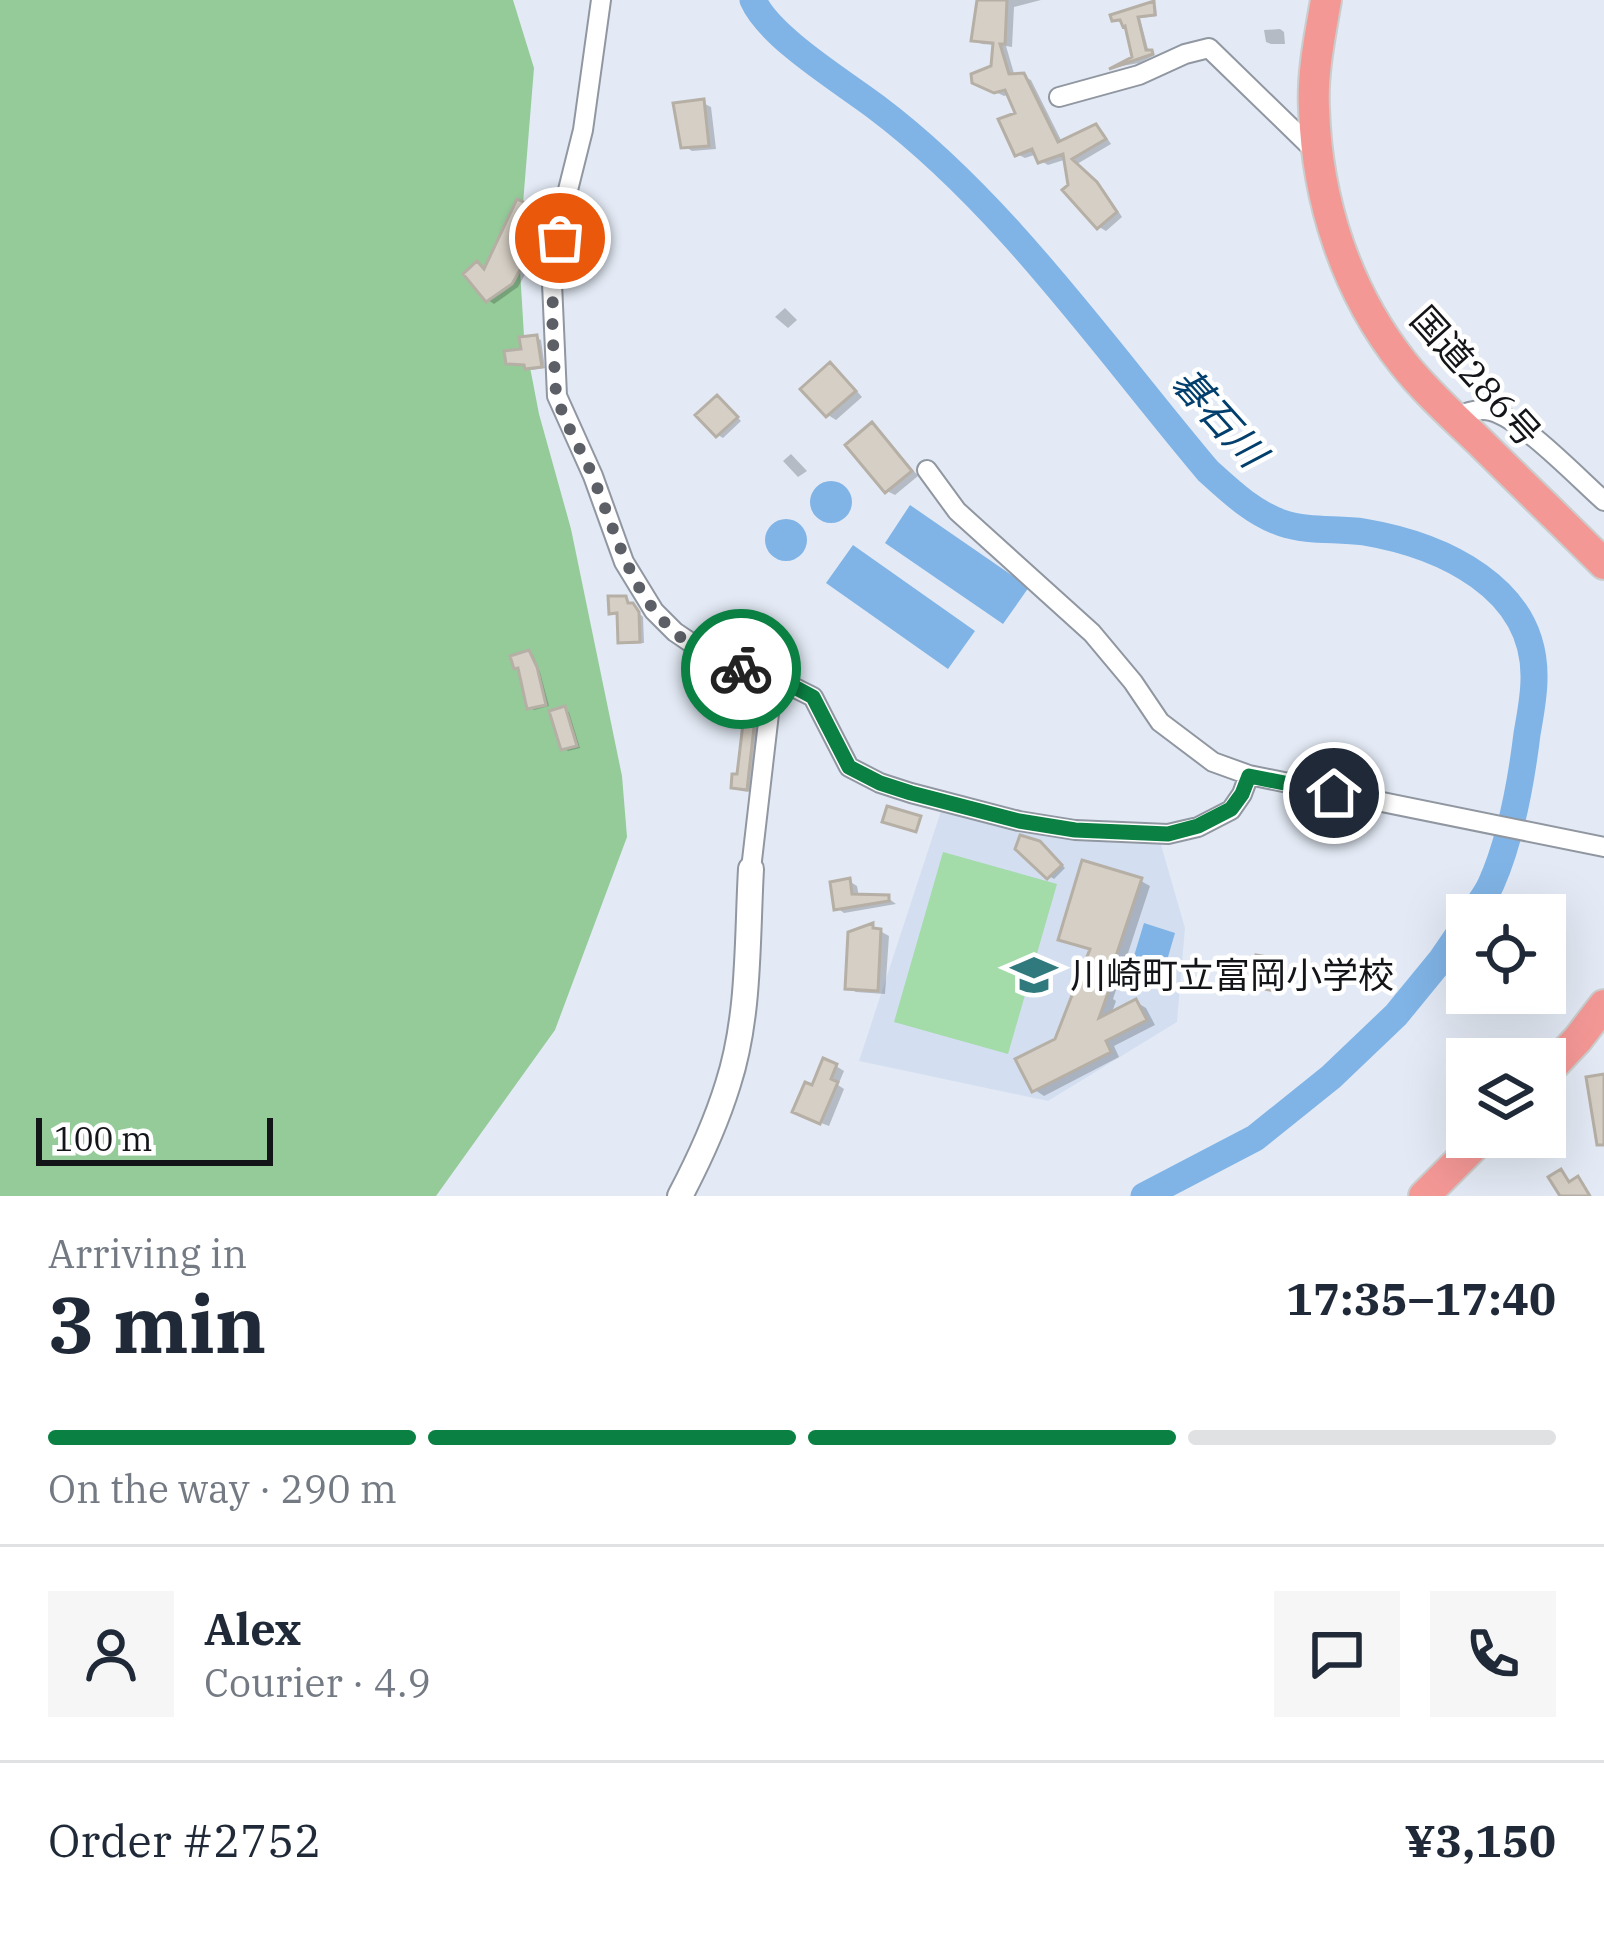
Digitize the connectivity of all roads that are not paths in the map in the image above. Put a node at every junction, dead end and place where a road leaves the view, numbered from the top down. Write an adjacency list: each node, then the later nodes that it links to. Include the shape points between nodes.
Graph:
1 (601, 0): 9 (street, via 552,283 557,396 624,562 654,610 718,661)
2 (1326, 0): 4 (highway, 国道286号, via 1314,106)
3 (1059, 98): 4 (street, via 1209,48)
4 (1318, 154): 5 (highway, 国道286号, via 1353,281 1403,364)
5 (1454, 418): 7 (street, via 1490,410 1510,420); 8 (highway, 国道286号)
6 (927, 470): 10 (street, via 957,511 1092,633 1160,722 1214,762)
7 (1604, 501)
8 (1604, 564)
9 (773, 679): 10 (street, via 813,697 849,767 911,793 1019,821 1168,834 1231,809); 12 (street)
10 (1249, 776): 11 (street)
11 (1604, 847)
12 (751, 869): 16 (street, via 730,1080)
13 (1604, 1005): 14 (highway)
14 (1566, 1052)
15 (1463, 1158): 17 (highway)
16 (680, 1196)
17 (1424, 1196)

